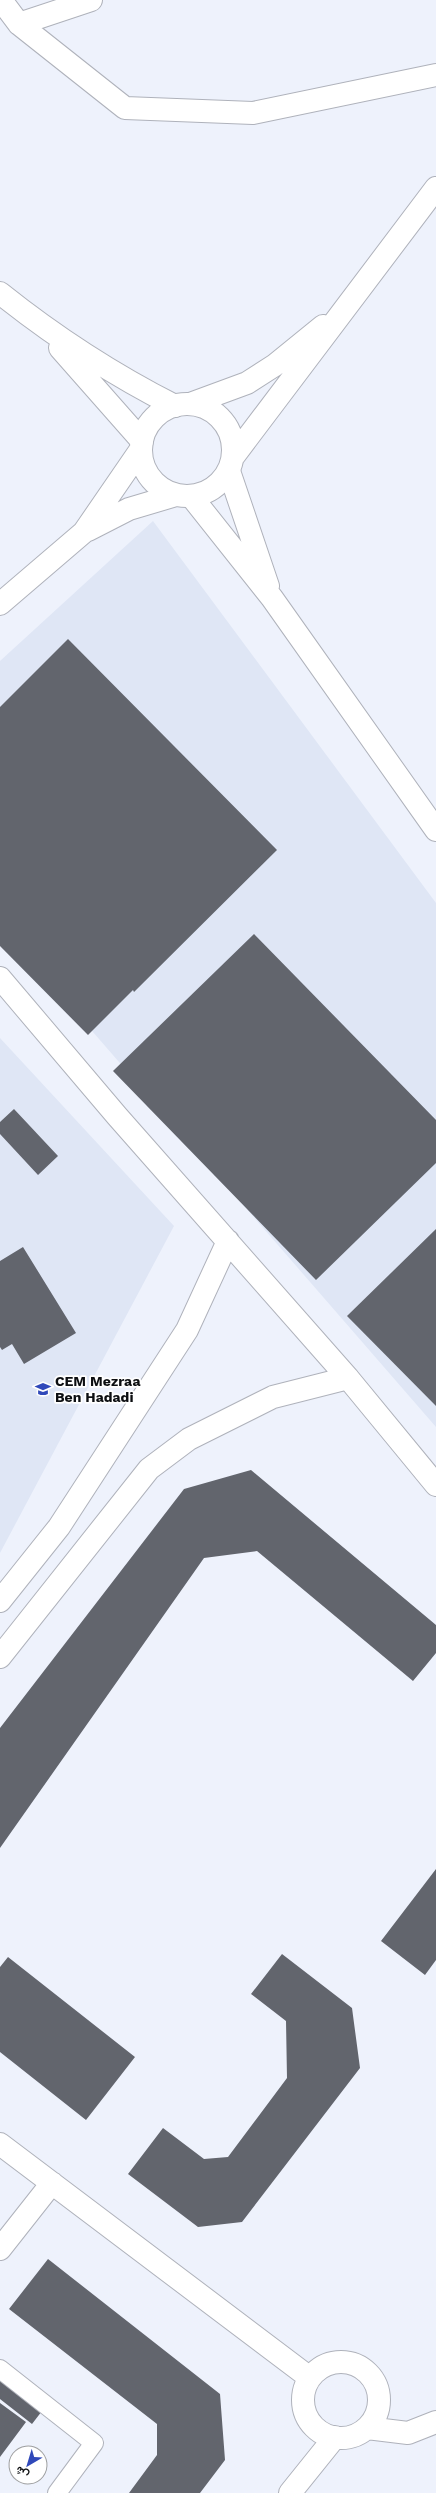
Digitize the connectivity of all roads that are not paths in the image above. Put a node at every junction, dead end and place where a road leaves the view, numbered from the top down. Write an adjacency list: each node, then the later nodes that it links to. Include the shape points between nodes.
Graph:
1 (1, 0): 3 (street)
2 (92, 0): 3 (street)
3 (19, 24): 4 (street, via 125,108 253,113)
4 (436, 75)
5 (436, 188): 7 (street)
6 (0, 293): 8 (street)
7 (349, 306): 9 (street, via 275,365 247,383); 11 (street)
8 (33, 320): 9 (street, via 103,366); 10 (street)
9 (182, 405): 10 (street, via 153,419); 11 (street, via 204,408 217,416 227,428 232,442)
10 (141, 445): 12 (street, via 143,464 150,478 162,489); 13 (street)
11 (230, 464): 12 (street, via 213,488); 14 (street)
12 (184, 496): 13 (street, via 129,509); 14 (street)
13 (84, 532): 15 (street)
14 (272, 598): 16 (street)
15 (0, 604)
16 (436, 830)
17 (0, 978): 18 (street)
18 (228, 1241): 19 (street); 21 (street, via 187,1330 59,1527)
19 (348, 1378): 20 (street); 22 (street, via 273,1397 189,1439 150,1469)
20 (436, 1485)
21 (0, 1601)
22 (0, 1657)
23 (0, 2144): 24 (street)
24 (52, 2183): 25 (street); 27 (street)
25 (0, 2249)
26 (0, 2369): 31 (lane, via 94,2443)
27 (310, 2378): 29 (street, via 328,2364 340,2361 351,2362 366,2371 377,2385 380,2396 379,2408); 30 (street, via 304,2389 303,2402 306,2414 322,2433)
28 (436, 2422): 29 (street, via 408,2433)
29 (367, 2428): 30 (street, via 346,2438)
30 (335, 2437): 32 (street)
31 (57, 2493)
32 (290, 2493)

